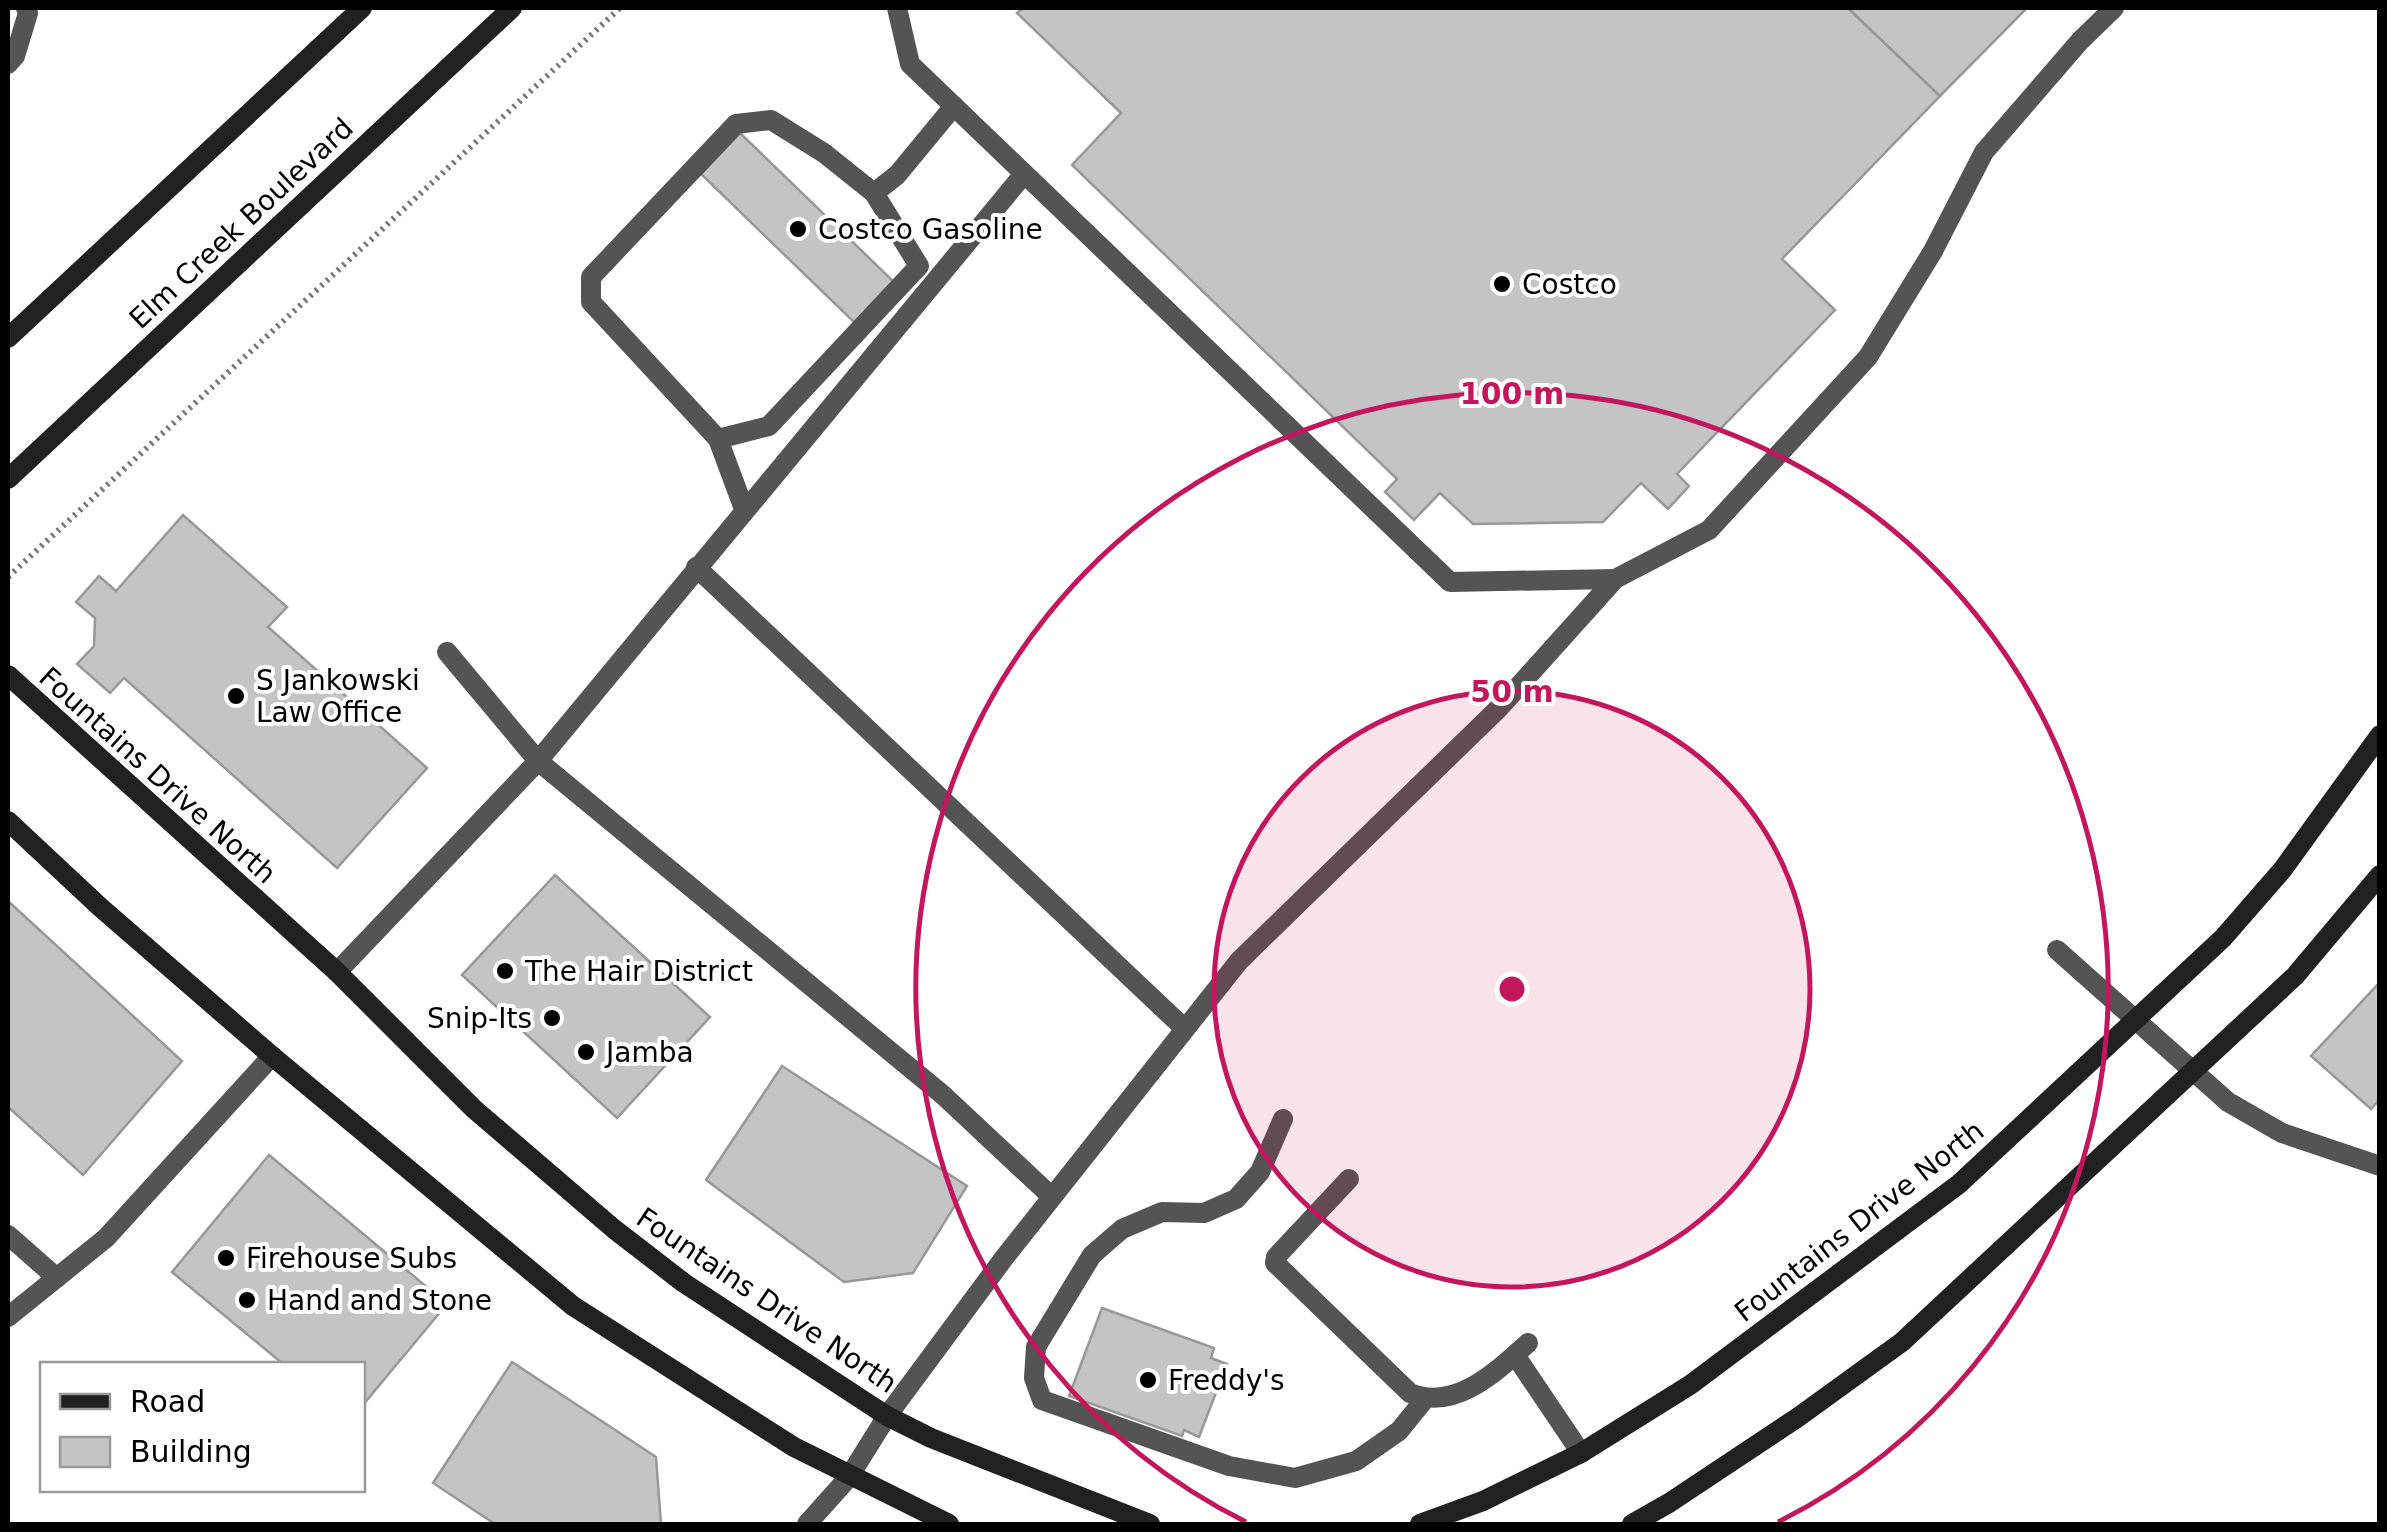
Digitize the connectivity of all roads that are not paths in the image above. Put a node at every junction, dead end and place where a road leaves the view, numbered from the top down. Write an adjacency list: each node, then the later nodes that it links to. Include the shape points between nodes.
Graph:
1 (26, 8): 6 (street)
2 (362, 8): 10 (street)
3 (512, 8): 12 (street, Elm Creek Boulevard)
4 (897, 8): 7 (street, via 910,64)
5 (2114, 8): 15 (street, via 1984,152 1868,357 1709,530)
6 (8, 64)
7 (954, 106): 8 (street); 9 (street)
8 (1024, 174): 13 (street); 15 (street, via 1450,582)
9 (874, 193): 11 (street, via 919,266 769,426); 11 (street, via 771,120 736,124 591,276 591,302)
10 (8, 338)
11 (718, 439): 13 (street)
12 (8, 479)
13 (744, 509): 14 (street)
14 (696, 567): 19 (street); 25 (street)
15 (1615, 579): 25 (street, via 1500,708 1239,961)
16 (447, 652): 19 (street)
17 (8, 675): 23 (street, Fountains Drive North)
18 (2380, 734): 24 (street, Fountains Drive North, via 2284,869)
19 (538, 761): 23 (street); 31 (street, via 943,1095)
20 (8, 821): 26 (street)
21 (2380, 875): 27 (street, via 2294,976)
22 (2057, 950): 24 (street)
23 (337, 972): 36 (street, Fountains Drive North, via 474,1108 614,1229 714,1304)
24 (2135, 1022): 27 (street); 37 (street, Fountains Drive North, via 1959,1184 1690,1385)
25 (1185, 1029): 31 (street)
26 (272, 1056): 33 (street, via 106,1238); 38 (street, via 573,1306)
27 (2192, 1072): 29 (street, via 2282,1132); 43 (street, via 1902,1342)
28 (1283, 1119): 35 (street, via 1260,1172 1236,1200 1204,1213 1162,1212 1122,1228 1092,1256 1036,1348 1034,1378 1042,1400 1228,1466 1295,1478 1356,1460 1399,1431)
29 (2380, 1166)
30 (1348, 1179): 35 (street, via 1275,1262 1410,1393)
31 (1052, 1197): 36 (street)
32 (8, 1235): 33 (street)
33 (57, 1278): 34 (street)
34 (8, 1317)
35 (1424, 1399): 37 (street, via 1487,1380 1522,1349)
36 (887, 1416): 38 (street); 41 (street, Fountains Drive North)
37 (1581, 1453): 42 (street, Fountains Drive North)
38 (848, 1477): 39 (street); 40 (street)
39 (807, 1524)
40 (948, 1524)
41 (1150, 1524)
42 (1420, 1524)
43 (1632, 1524)

